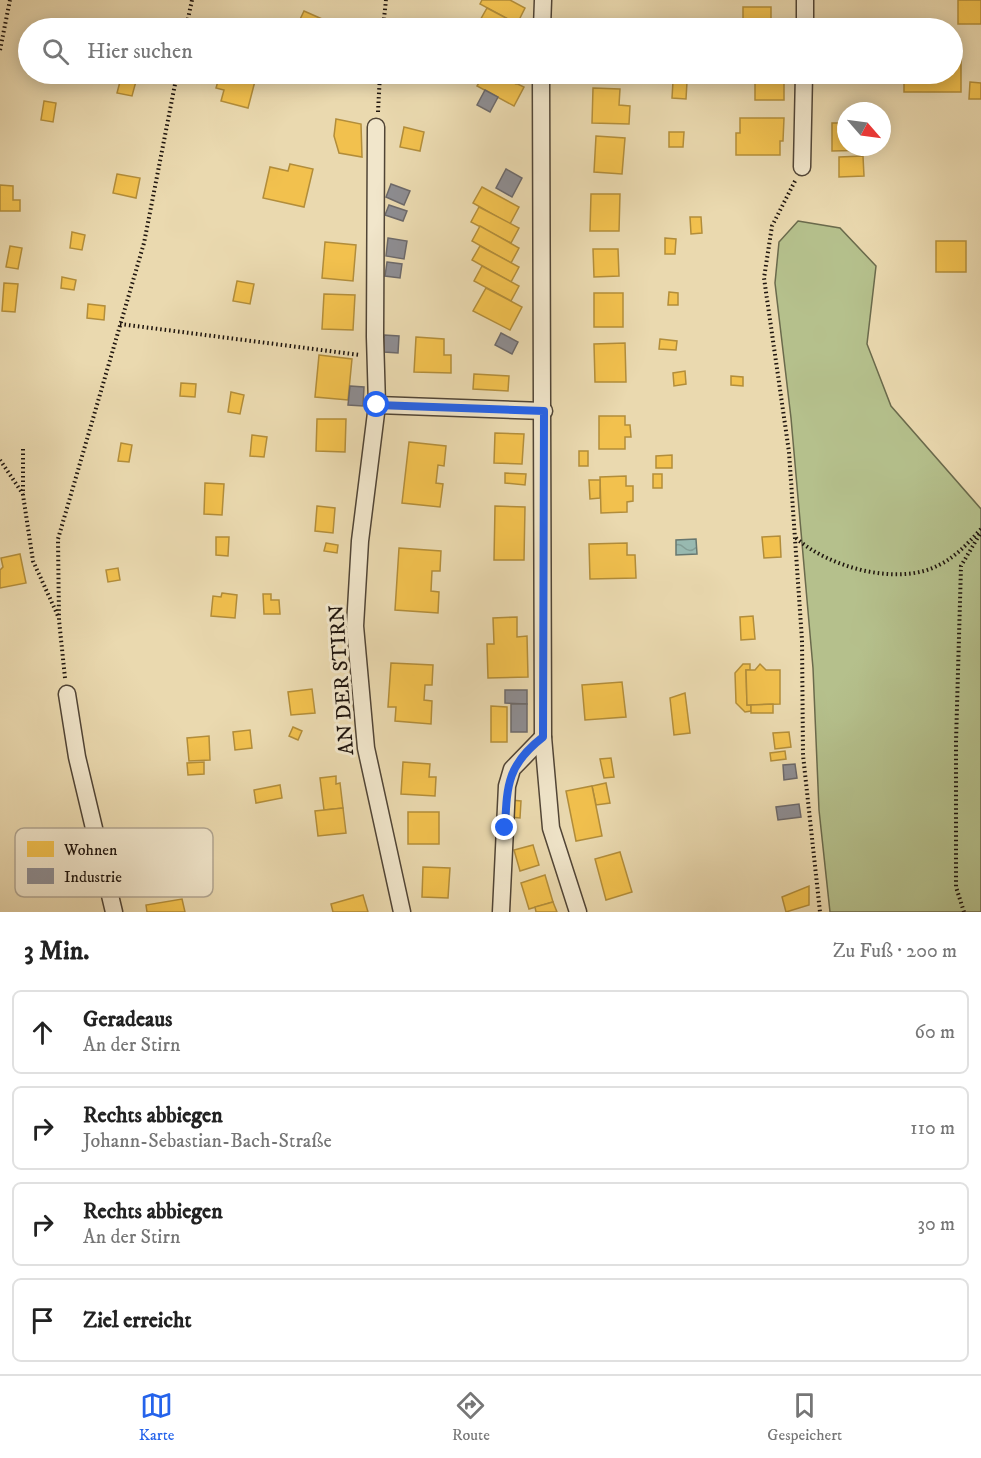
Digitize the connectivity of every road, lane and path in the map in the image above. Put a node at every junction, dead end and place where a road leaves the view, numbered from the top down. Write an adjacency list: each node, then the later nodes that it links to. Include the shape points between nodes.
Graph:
1 (10, 0): 10 (path)
2 (192, 0): 6 (path)
3 (386, 0): 7 (path)
4 (543, 0): 8 (street)
5 (805, 0): 9 (street)
6 (188, 18)
7 (384, 18)
8 (542, 18)
9 (805, 18)
10 (0, 50)
11 (175, 84): 17 (path, via 144,243)
12 (379, 84): 15 (path)
13 (541, 84): 20 (street)
14 (804, 84): 16 (street)
15 (376, 127): 18 (street, AN DER STIRN)
16 (802, 167): 25 (path, via 772,226 765,278 789,452)
17 (120, 324): 18 (path); 26 (path, via 58,539)
18 (375, 357): 19 (street, AN DER STIRN)
19 (377, 405): 20 (street); 32 (street, AN DER STIRN, via 360,541 355,626 366,748)
20 (544, 411): 28 (street)
21 (23, 449): 23 (path)
22 (0, 460): 23 (path)
23 (23, 495): 26 (path, via 33,561)
24 (981, 530): 25 (path, via 960,553 937,567 907,573 882,573 826,560); 36 (path, via 961,566 956,887)
25 (795, 537): 35 (path, via 802,640 803,755)
26 (59, 620): 27 (path)
27 (67, 694): 29 (street)
28 (543, 737): 33 (street, via 512,770 507,786); 34 (street, via 551,828)
29 (94, 828)
30 (110, 897): 31 (street)
31 (114, 912)
32 (402, 912)
33 (501, 912)
34 (578, 912)
35 (820, 912)
36 (964, 912)

